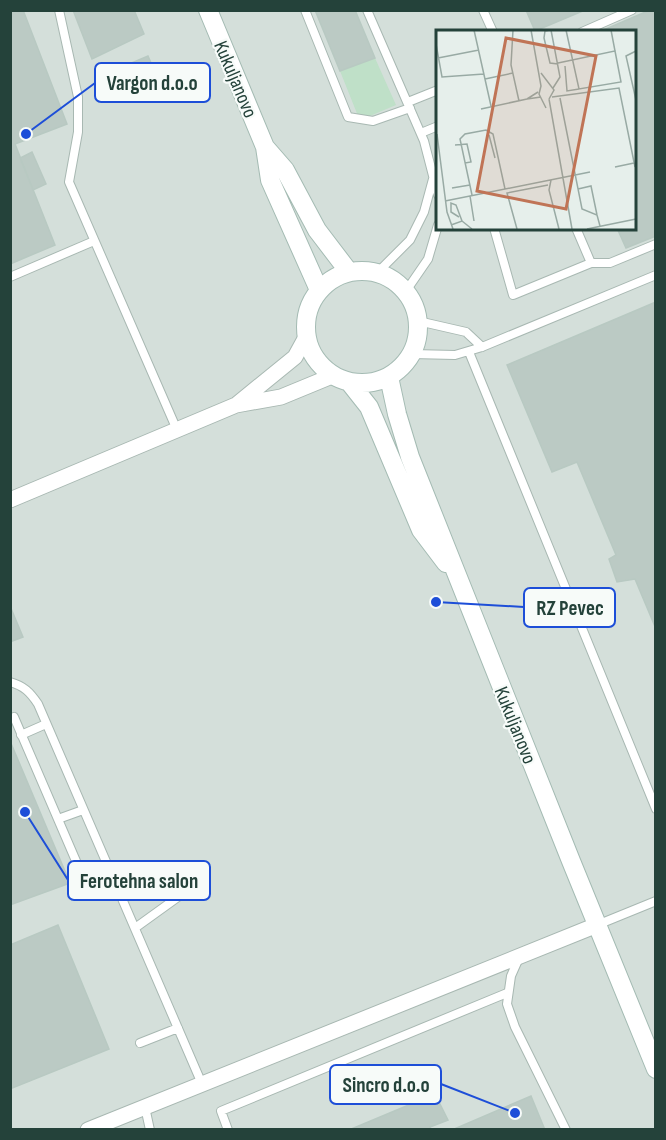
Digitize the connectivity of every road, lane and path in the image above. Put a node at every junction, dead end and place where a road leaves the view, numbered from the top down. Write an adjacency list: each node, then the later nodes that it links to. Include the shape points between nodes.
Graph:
1 (59, 10): 19 (lane, via 78,97 78,132 69,182)
2 (208, 10): 13 (main road, Kukuljanovo)
3 (305, 10): 10 (lane, via 348,117 373,121)
4 (368, 10): 10 (lane)
5 (483, 10): 7 (lane)
6 (632, 10): 8 (lane)
7 (492, 30)
8 (587, 30)
9 (436, 91): 10 (lane)
10 (409, 105): 12 (lane)
11 (436, 127): 12 (lane)
12 (421, 133): 14 (lane)
13 (265, 147): 22 (main road, via 285,170 317,230); 26 (main road, via 270,180)
14 (434, 177): 15 (lane); 23 (lane, via 424,212 410,240)
15 (436, 186)
16 (437, 230): 27 (lane, via 428,259)
17 (495, 230): 21 (lane, via 513,295)
18 (577, 230): 21 (lane)
19 (94, 241): 25 (lane); 37 (lane)
20 (656, 244): 21 (lane, via 610,262)
21 (591, 263)
22 (349, 272): 23 (main road); 26 (main road)
23 (377, 273): 27 (main road)
24 (656, 275): 30 (lane)
25 (10, 277)
26 (319, 290): 29 (main road, via 305,320)
27 (406, 291): 28 (main road)
28 (418, 321): 30 (lane, via 466,332); 32 (main road)
29 (306, 337): 33 (main road, via 320,366); 36 (street, via 295,357)
30 (482, 347): 31 (lane)
31 (468, 352): 32 (lane); 44 (lane)
32 (412, 354): 34 (main road)
33 (332, 376): 35 (main road); 36 (street, via 281,397)
34 (389, 377): 35 (main road, via 370,383); 39 (main road, Kukuljanovo, via 410,457)
35 (350, 382): 39 (main road, via 369,407 421,530)
36 (236, 405): 37 (street)
37 (177, 430): 38 (street)
38 (10, 500)
39 (459, 579): 50 (main road, Kukuljanovo)
40 (10, 682): 42 (lane, via 31,693)
41 (14, 717): 43 (lane)
42 (46, 724): 43 (lane); 45 (lane)
43 (21, 735): 46 (lane)
44 (656, 809)
45 (83, 810): 46 (lane); 51 (lane)
46 (58, 819): 47 (lane)
47 (82, 875)
48 (203, 879): 51 (lane)
49 (656, 901): 50 (lane)
50 (597, 925): 52 (street); 56 (main road, Kukuljanovo)
51 (135, 928): 54 (lane)
52 (519, 956): 53 (lane); 57 (street)
53 (507, 993): 61 (lane, via 221,1111); 62 (lane, via 515,1027)
54 (178, 1028): 55 (lane); 57 (lane)
55 (140, 1043)
56 (656, 1068)
57 (202, 1084): 58 (street)
58 (145, 1107): 59 (street); 60 (lane)
59 (88, 1130)
60 (150, 1130)
61 (228, 1130)
62 (566, 1130)

